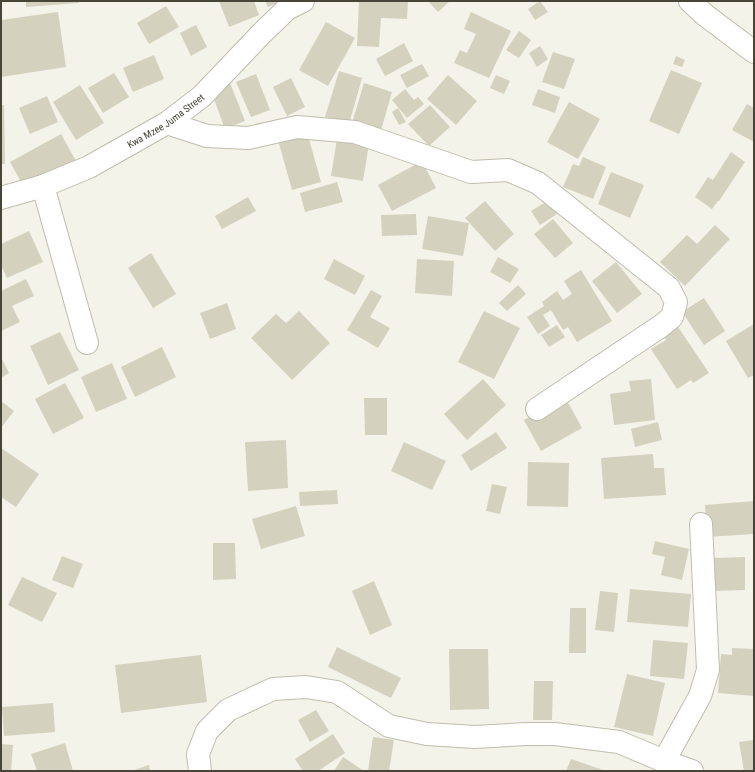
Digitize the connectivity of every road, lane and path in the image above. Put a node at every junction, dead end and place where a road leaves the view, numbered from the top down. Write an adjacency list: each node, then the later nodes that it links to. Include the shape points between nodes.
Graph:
1 (303, 1): 4 (street, Kwa Mzee Juma Street, via 287,9 202,96)
2 (690, 1): 3 (street)
3 (754, 52)
4 (167, 123): 5 (street, Kwa Mzee Juma Street, via 89,167); 8 (street, via 207,136 248,138 297,128 354,132 471,172 508,170 538,183 669,288 676,302 672,317 662,326)
5 (43, 186): 6 (street, Kwa Mzee Juma Street); 7 (street)
6 (1, 198)
7 (87, 343)
8 (537, 409)
9 (701, 524): 10 (street, via 708,670 700,696)
10 (664, 762): 11 (street, via 619,742 581,737 555,734 475,737 427,734 390,726 337,692 306,687 273,689 228,710 207,732 198,754); 12 (street)
11 (200, 771)
12 (692, 771)

